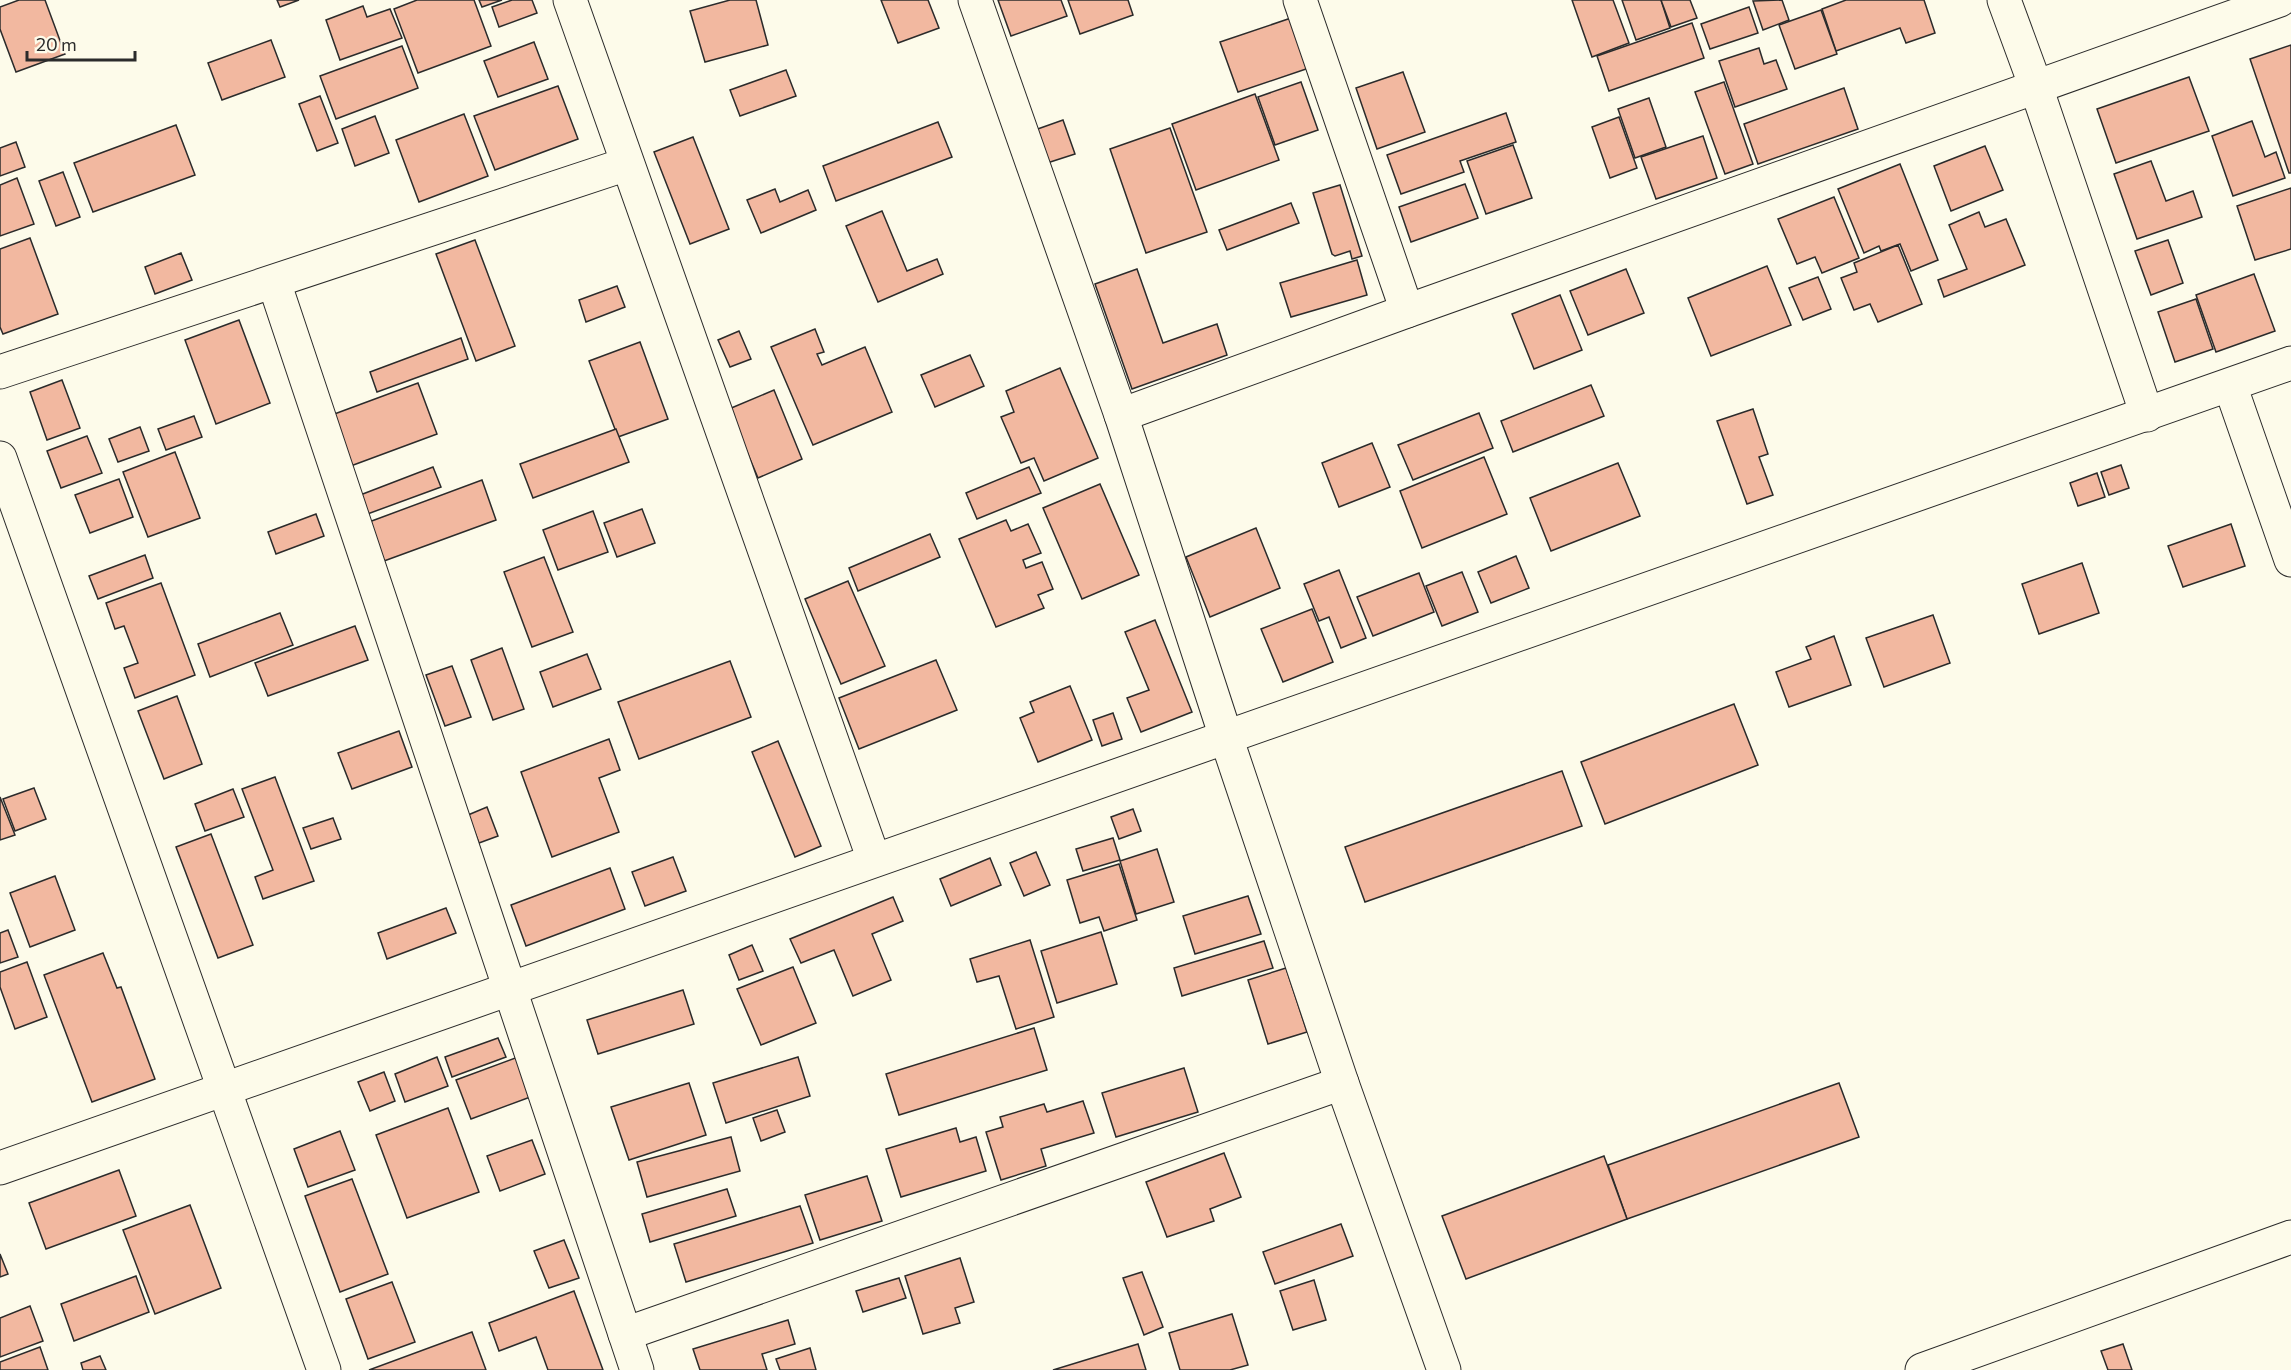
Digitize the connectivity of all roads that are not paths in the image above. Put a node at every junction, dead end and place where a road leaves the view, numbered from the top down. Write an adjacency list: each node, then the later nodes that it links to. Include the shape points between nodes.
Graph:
1 (570, 0): 7 (street)
2 (975, 0): 13 (street)
3 (1299, 0): 9 (street)
4 (2004, 0): 6 (street)
5 (2280, 0): 6 (street)
6 (2036, 87): 9 (street); 14 (street)
7 (627, 164): 8 (street); 18 (street)
8 (274, 282): 11 (street); 19 (street)
9 (1407, 311): 13 (street)
10 (2291, 363): 12 (street)
11 (0, 372)
12 (2230, 385): 14 (street); 16 (street)
13 (1122, 415): 17 (street)
14 (2147, 415): 17 (street)
15 (0, 458): 21 (street)
16 (2291, 560)
17 (1226, 737): 18 (street); 20 (street)
18 (874, 860): 19 (street)
19 (509, 988): 21 (street); 24 (street)
20 (1342, 1083): 24 (street); 27 (street)
21 (225, 1088): 22 (street); 25 (street)
22 (0, 1168)
23 (2291, 1237): 28 (street)
24 (625, 1334): 26 (street)
25 (324, 1370)
26 (638, 1370)
27 (1444, 1370)
28 (1922, 1370)

